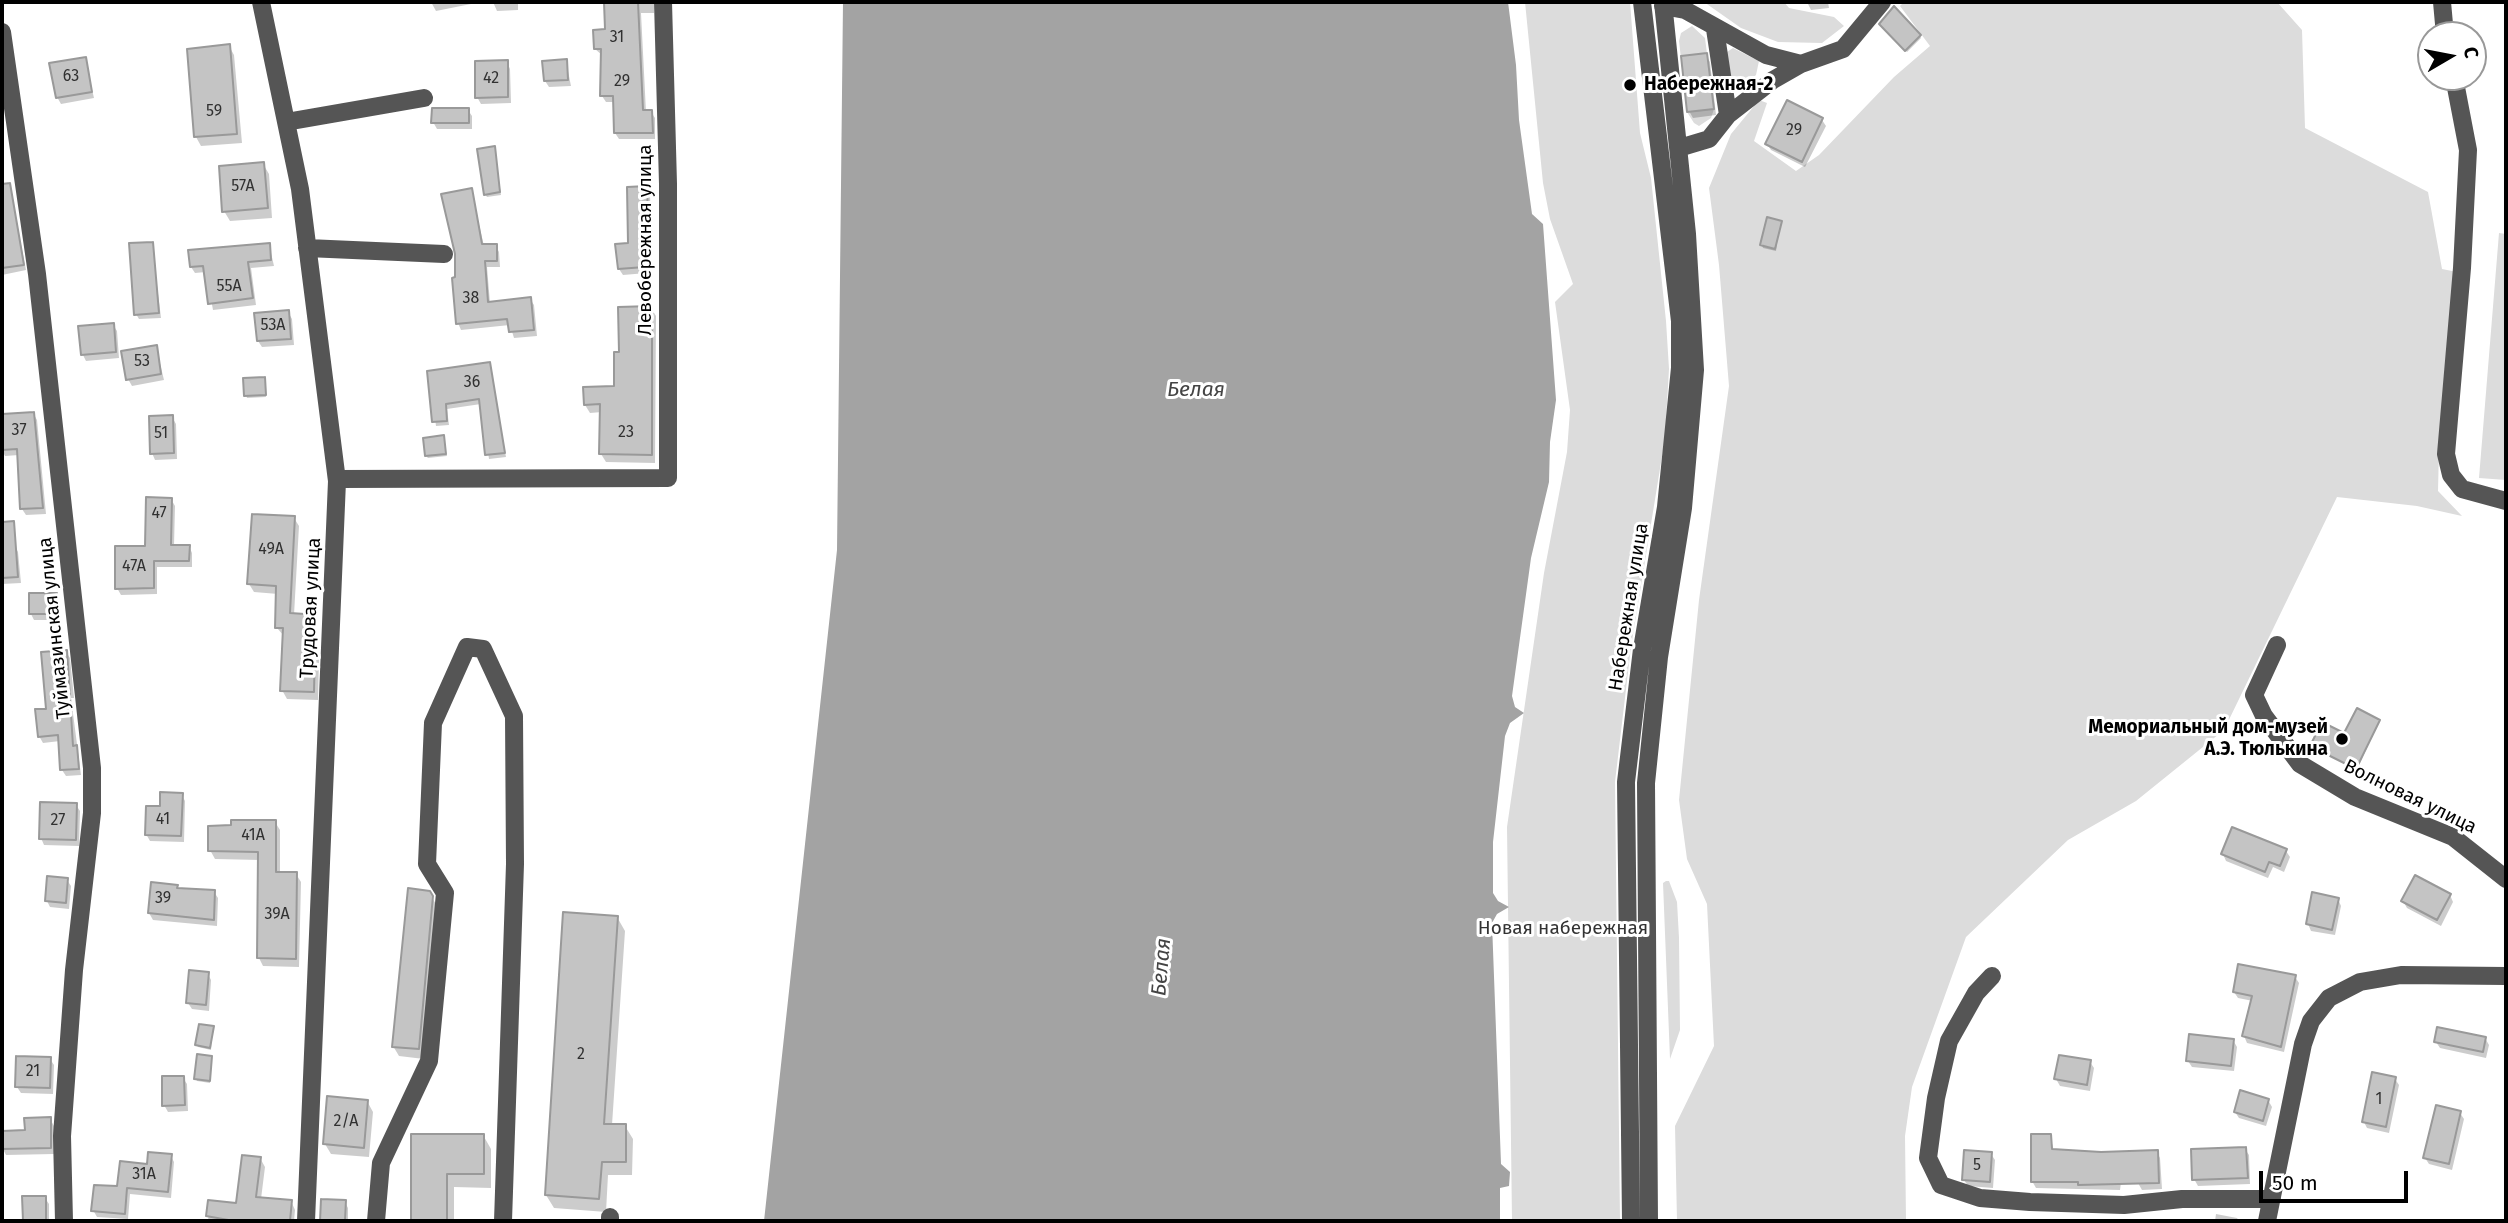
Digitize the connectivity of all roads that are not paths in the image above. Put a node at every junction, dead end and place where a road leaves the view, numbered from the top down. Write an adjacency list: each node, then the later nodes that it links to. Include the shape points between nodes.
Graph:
1 (261, 2): 14 (street, Трудовая улица)
2 (663, 2): 18 (street, Левобережная улица, via 668,478)
3 (1642, 2): 29 (street, Набережная улица, via 1678,309 1680,368 1672,466 1626,782)
4 (1882, 2): 10 (street, via 1843,50)
5 (2442, 2): 7 (street)
6 (1663, 4): 8 (street, via 1685,10); 15 (street, Набережная улица)
7 (2444, 21)
8 (1715, 29): 10 (street, via 1766,55); 13 (street)
9 (2, 32): 25 (street, Туймазинская улица, via 37,274 92,768 92,813 62,1136)
10 (1801, 64): 13 (street)
11 (2457, 91): 19 (street, via 2468,150 2446,454 2451,475 2462,489)
12 (424, 98): 14 (street)
13 (1728, 115): 15 (street, via 1709,138)
14 (286, 121): 16 (street, Трудовая улица)
15 (1679, 148): 30 (street, Набережная улица, via 1695,370 1683,508 1659,657 1646,783)
16 (307, 248): 17 (street); 18 (street, Трудовая улица)
17 (443, 254)
18 (337, 479): 26 (street, Трудовая улица)
19 (2506, 501)
20 (2277, 645): 21 (street, Волновая улица, via 2254,695 2300,764 2355,797 2453,837)
21 (2506, 879)
22 (1992, 976): 24 (street, via 1976,993 1949,1041 1928,1158 1941,1185 1980,1198 2029,1202 2124,1205 2182,1199)
23 (2506, 976): 24 (street, via 2401,975 2360,982 2329,998 2311,1021 2303,1044)
24 (2272, 1199): 31 (street)
25 (64, 1221)
26 (306, 1221)
27 (376, 1221): 28 (street, via 381,1163 429,1061 445,893 427,864 433,723 467,647 483,649 514,716 515,864)
28 (503, 1221)
29 (1631, 1221)
30 (1649, 1221)
31 (2267, 1221)

